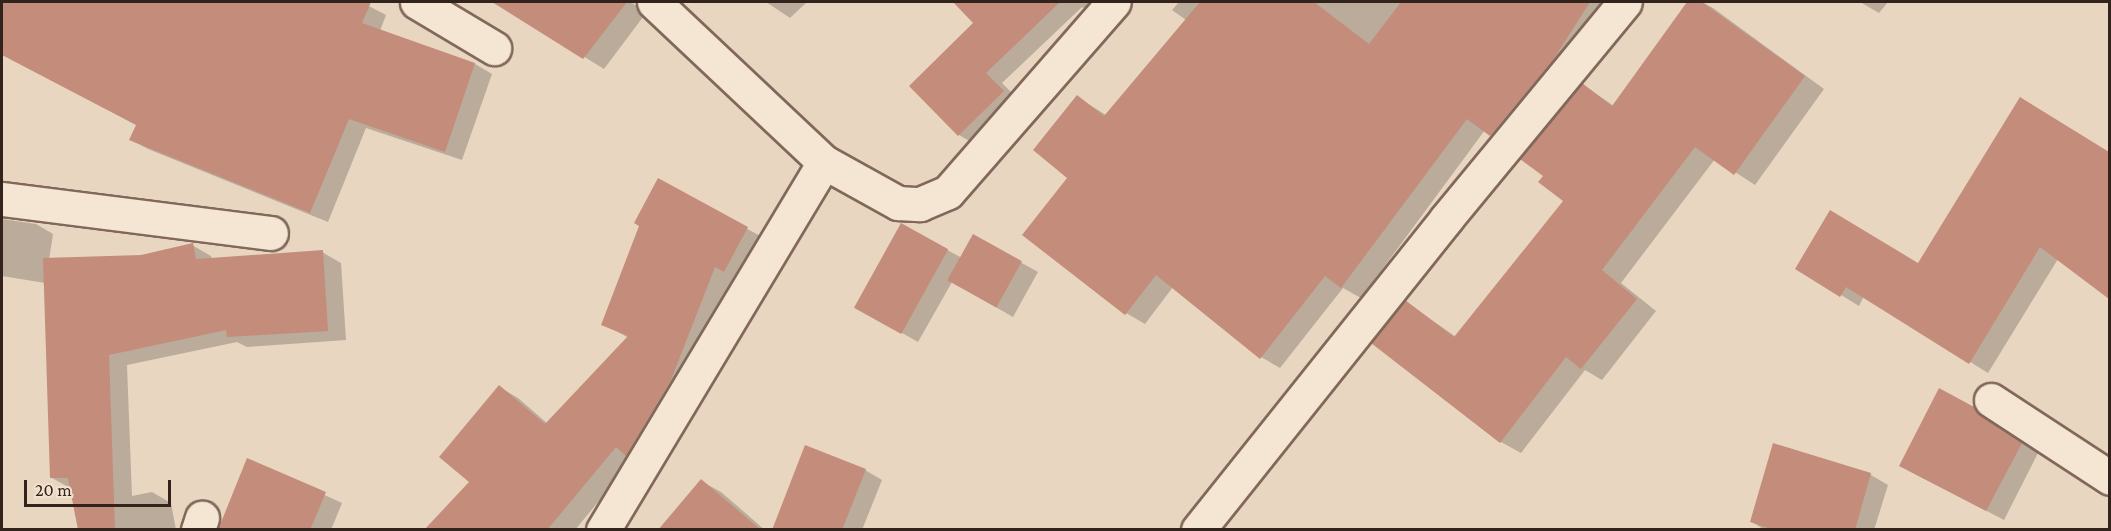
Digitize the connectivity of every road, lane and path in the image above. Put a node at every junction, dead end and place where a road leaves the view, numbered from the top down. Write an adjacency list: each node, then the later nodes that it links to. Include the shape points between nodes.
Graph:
1 (417, 2): 5 (street)
2 (654, 2): 6 (street)
3 (1114, 2): 6 (street, via 948,192 920,204 898,202)
4 (1625, 2): 12 (street)
5 (494, 48)
6 (824, 162): 11 (street)
7 (2, 199): 8 (street)
8 (271, 233)
9 (1991, 400): 10 (street)
10 (2109, 478)
11 (603, 530)
12 (1198, 530)

